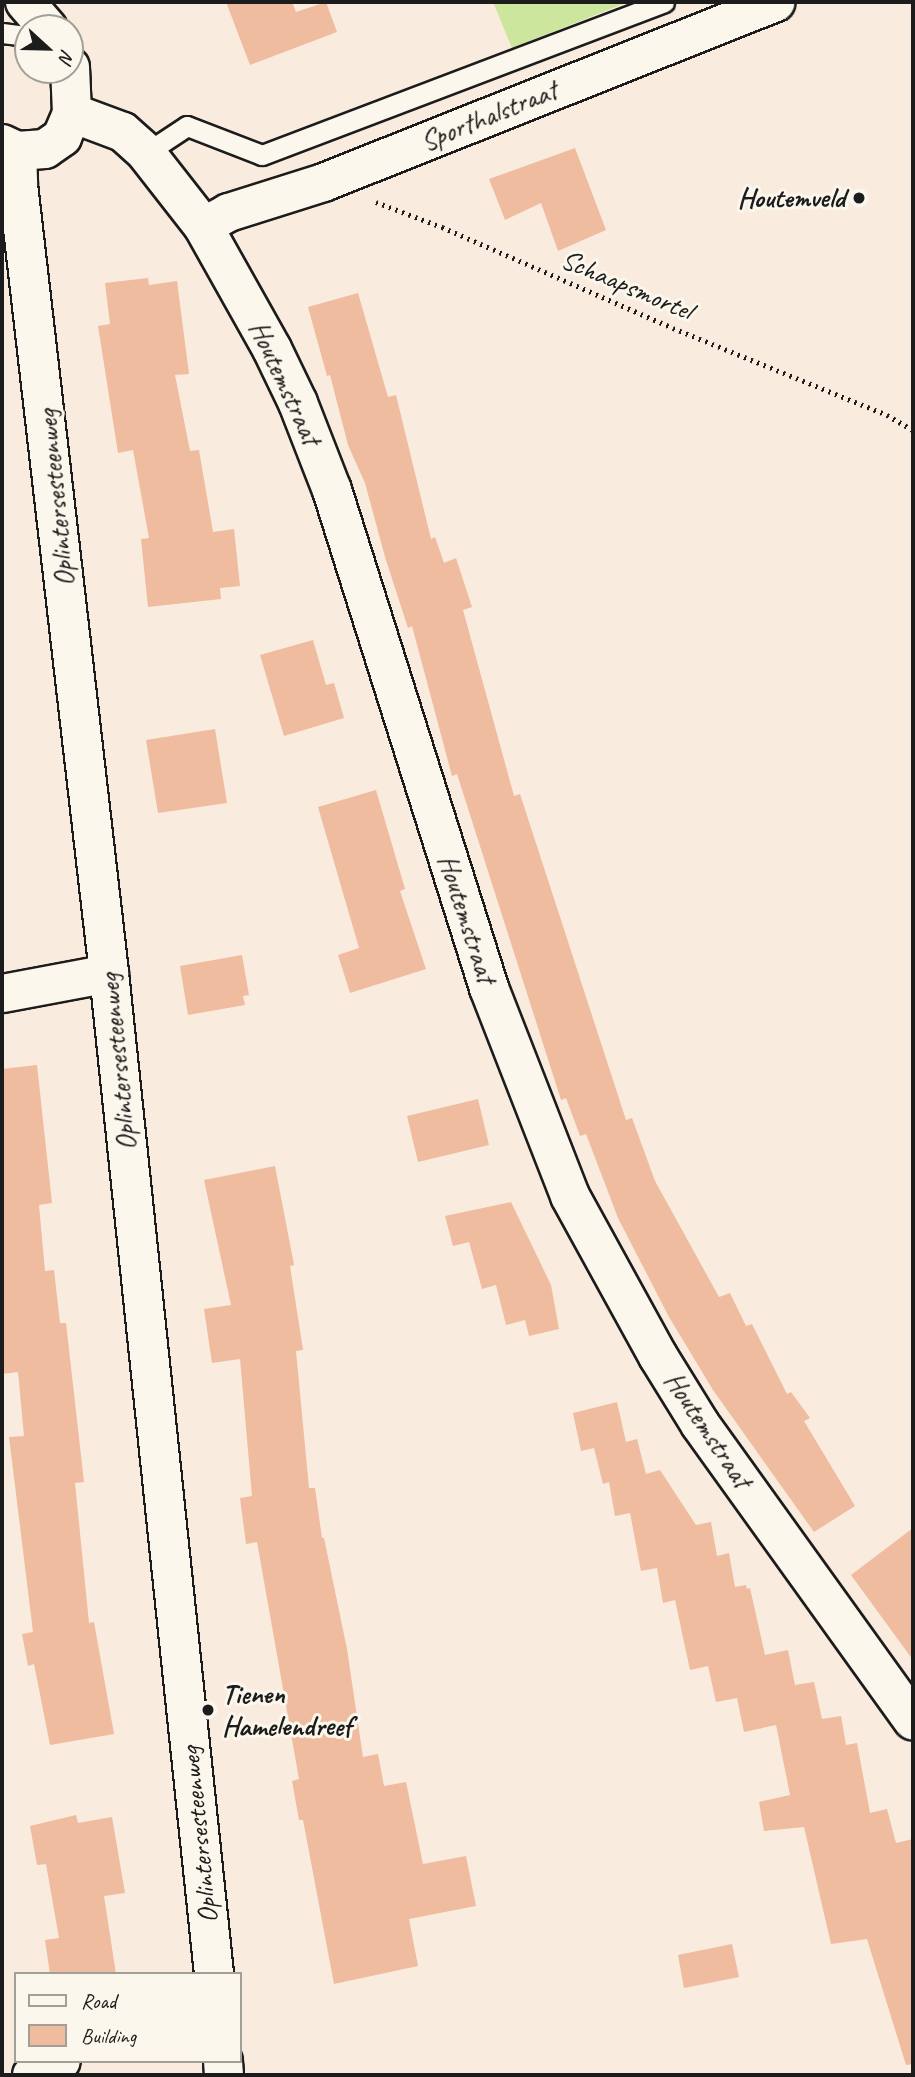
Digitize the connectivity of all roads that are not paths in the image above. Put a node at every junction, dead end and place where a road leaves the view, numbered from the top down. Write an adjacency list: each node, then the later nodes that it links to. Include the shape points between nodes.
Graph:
1 (664, 2): 6 (lane, via 262,155 187,126)
2 (775, 2): 7 (street, Sporthalstraat, via 323,182 228,212)
3 (71, 84): 4 (street)
4 (72, 113): 5 (street, via 62,137 45,149); 6 (street, Houtemstraat, via 123,132)
5 (9, 148): 8 (street, Oplintersesteenweg, via 18,185)
6 (146, 153): 7 (street, Houtemstraat)
7 (203, 226): 10 (street, Houtemstraat, via 293,392 332,490 489,988 570,1196 700,1424)
8 (109, 973): 9 (street); 11 (street, Oplintersesteenweg)
9 (2, 993)
10 (913, 1720)
11 (214, 1972)
12 (57, 2063): 13 (street)
13 (32, 2075)

